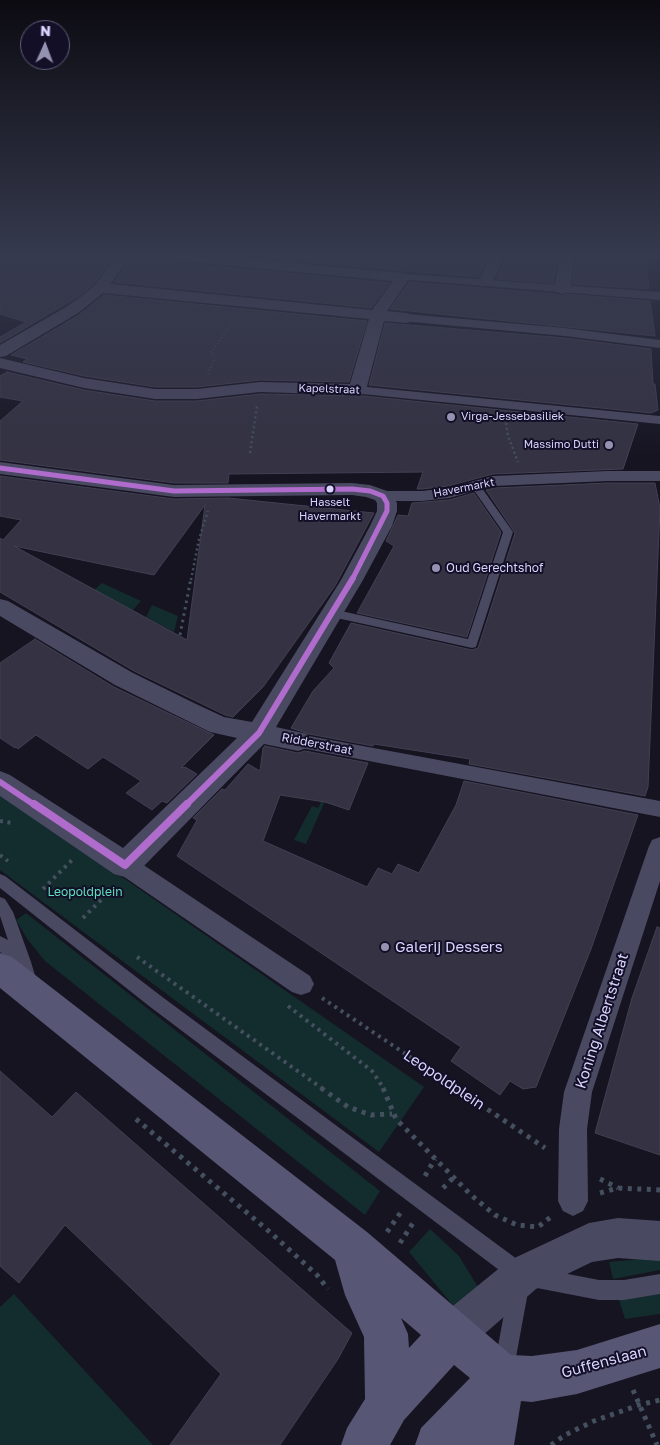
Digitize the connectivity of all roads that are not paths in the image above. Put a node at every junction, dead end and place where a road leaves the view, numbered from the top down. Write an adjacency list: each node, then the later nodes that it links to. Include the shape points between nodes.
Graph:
1 (49, 323): 5 (street)
2 (377, 323): 7 (street)
3 (468, 323): 4 (street)
4 (660, 344)
5 (0, 352)
6 (0, 363): 7 (street, Kapelstraat, via 84,383 155,394 197,394 260,387)
7 (357, 390): 8 (street, Kapelstraat)
8 (660, 420)
9 (0, 468): 12 (street, Havermarkt, via 138,488 210,492 352,489 370,490)
10 (660, 476): 11 (street, Havermarkt, via 524,479)
11 (476, 486): 12 (street, Havermarkt, via 450,493); 14 (lane, via 508,532 472,644)
12 (383, 496): 14 (street, via 387,511 381,526)
13 (0, 606): 15 (street, Ridderstraat, via 187,712 219,725)
14 (332, 613): 15 (street)
15 (259, 733): 16 (street, Ridderstraat); 20 (street)
16 (298, 741): 18 (street, Ridderstraat)
17 (0, 782): 20 (street)
18 (660, 809)
19 (660, 846): 26 (street, Koning Albertstraat, via 578,1092 573,1129)
20 (121, 875): 25 (street)
21 (0, 880): 29 (lane, via 155,1001)
22 (0, 903): 24 (lane, via 6,912)
23 (0, 944): 24 (lane)
24 (19, 974): 28 (main road)
25 (301, 984)
26 (573, 1201)
27 (660, 1241): 29 (street, via 618,1238 589,1243)
28 (352, 1247): 31 (main road); 34 (main road, via 366,1295 386,1334)
29 (522, 1275): 30 (lane, via 599,1290); 31 (street); 33 (lane)
30 (660, 1284)
31 (452, 1334): 33 (main road); 34 (main road)
32 (660, 1346): 33 (main road, Guffenslaan, via 577,1372 532,1379)
33 (502, 1377): 36 (main road); 37 (main road)
34 (388, 1404): 35 (main road)
35 (364, 1445)
36 (438, 1445)
37 (491, 1445)

